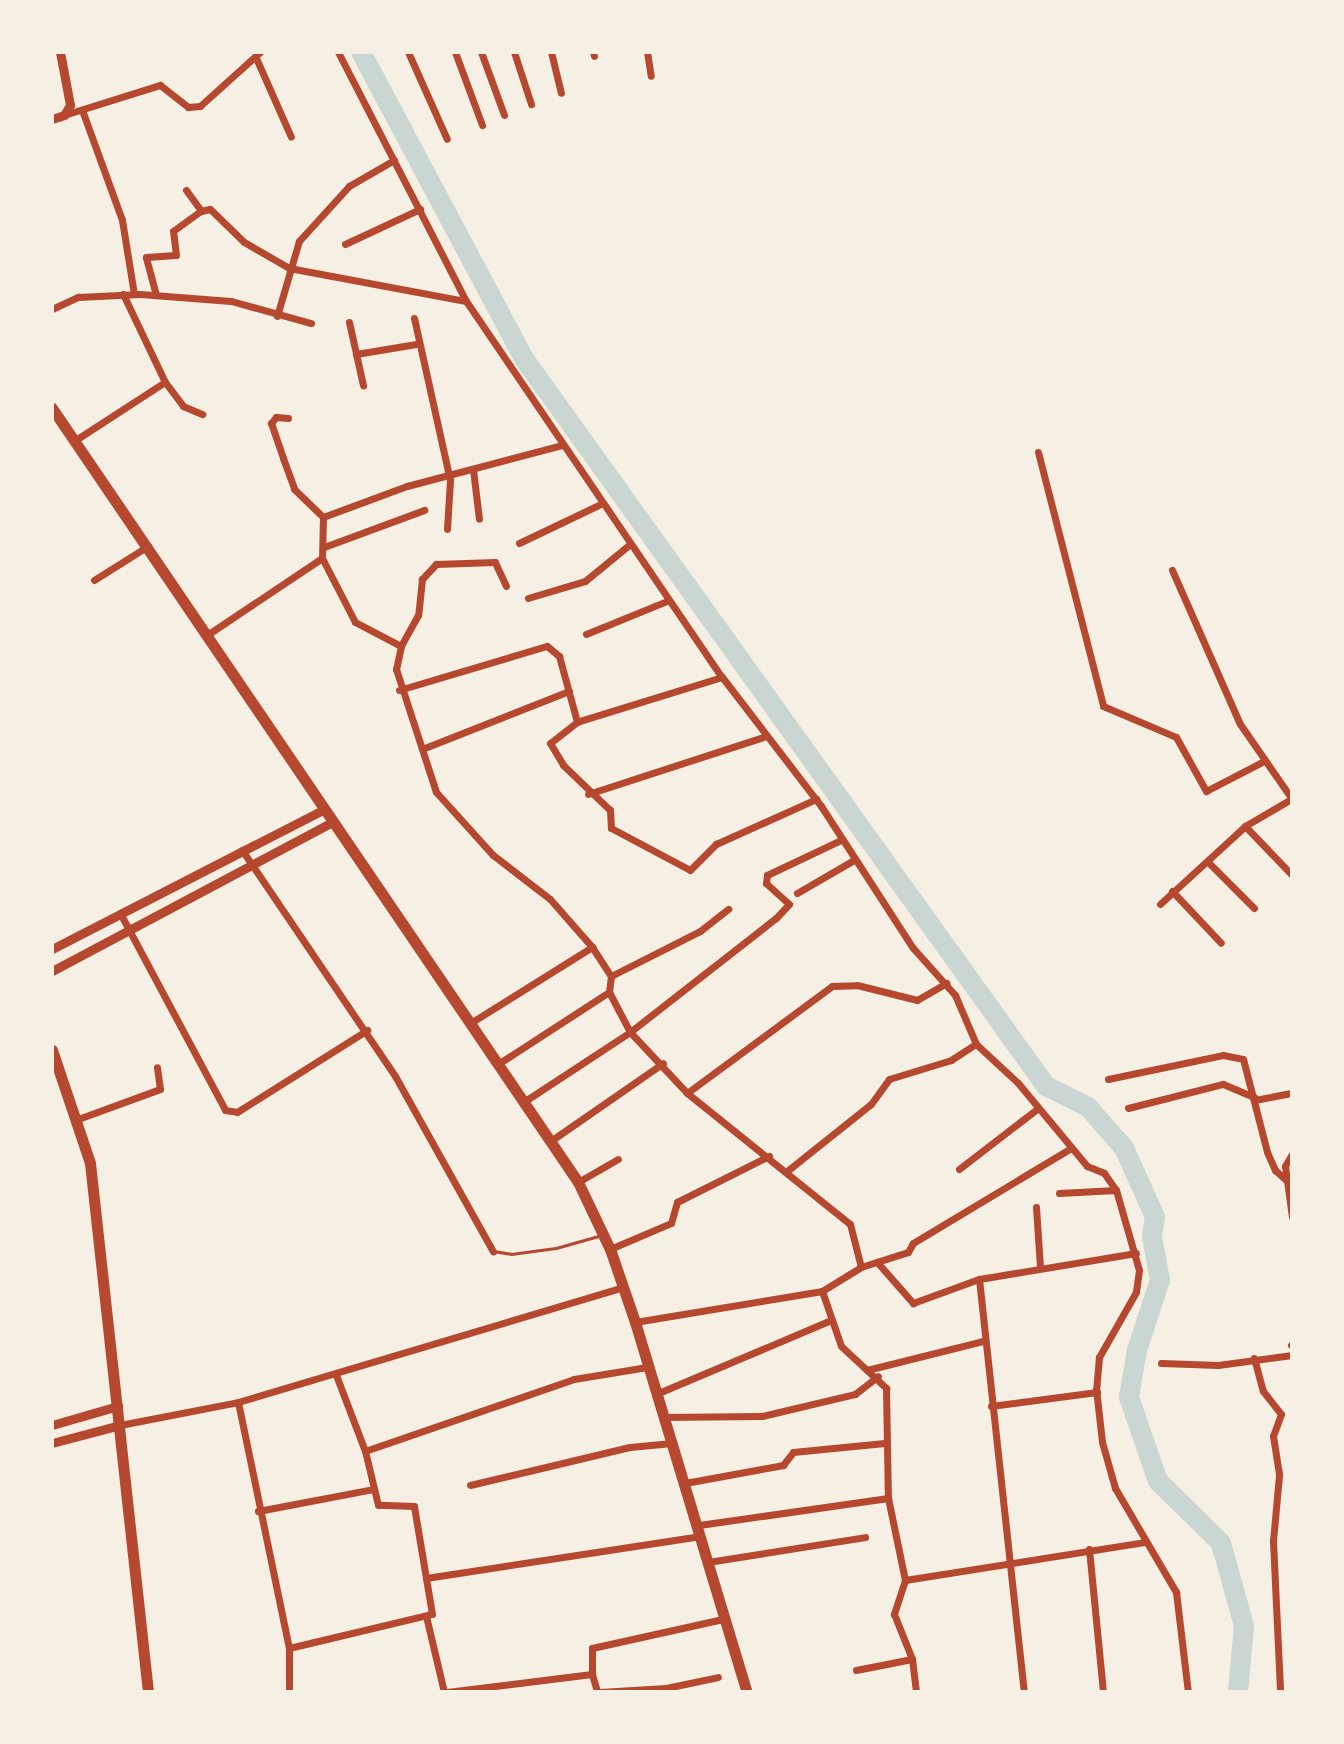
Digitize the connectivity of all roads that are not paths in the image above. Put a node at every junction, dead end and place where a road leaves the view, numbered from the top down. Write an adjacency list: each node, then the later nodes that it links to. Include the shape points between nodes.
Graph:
1 (60, 52): 14 (street, via 70,98)
2 (338, 52): 20 (street)
3 (408, 52): 19 (street)
4 (455, 52): 17 (street)
5 (481, 52): 15 (street)
6 (514, 52): 12 (street)
7 (551, 52): 11 (street)
8 (647, 52): 10 (street)
9 (258, 55): 13 (street, via 200,106 188,107 160,85); 18 (street)
10 (651, 76)
11 (561, 93)
12 (531, 104)
13 (82, 110): 14 (street); 27 (street, via 122,220)
14 (64, 115): 16 (street)
15 (504, 115)
16 (52, 119)
17 (482, 125)
18 (291, 137)
19 (447, 139)
20 (394, 160): 22 (street); 25 (street, via 349,186 299,241)
21 (186, 190): 23 (street)
22 (420, 209): 24 (street); 29 (street)
23 (201, 211): 25 (street, via 210,209 244,242); 28 (street, via 173,231 176,255 146,257)
24 (345, 244)
25 (289, 268): 29 (street); 31 (street)
26 (123, 294): 27 (street); 30 (street, via 78,297); 37 (street)
27 (134, 294): 28 (street)
28 (156, 295): 31 (street, via 231,301)
29 (466, 301): 43 (street)
30 (52, 309)
31 (277, 316): 34 (street)
32 (414, 318): 35 (street)
33 (349, 322): 36 (street)
34 (311, 323)
35 (416, 344): 36 (street); 46 (street)
36 (356, 354): 38 (street)
37 (165, 382): 40 (street, via 183,406); 42 (street)
38 (363, 385)
39 (52, 408): 42 (highway)
40 (202, 414)
41 (288, 418): 49 (street, via 276,417 271,423 283,458 294,489)
42 (74, 441): 54 (highway)
43 (562, 445): 45 (street); 47 (street)
44 (1038, 452): 71 (street, via 1103,706 1176,737 1206,791)
45 (473, 469): 46 (street); 50 (street)
46 (448, 473): 49 (street); 51 (street)
47 (603, 503): 52 (street); 53 (street)
48 (424, 510): 55 (street)
49 (323, 517): 55 (street)
50 (479, 519)
51 (447, 529)
52 (519, 543)
53 (630, 544): 60 (street, via 585,581); 61 (street)
54 (148, 546): 58 (street); 63 (highway)
55 (324, 547): 56 (street)
56 (322, 558): 63 (street); 64 (street, via 355,622)
57 (1172, 570): 71 (street, via 1214,672)
58 (94, 580)
59 (506, 586): 64 (street, via 497,563 435,564 422,579 418,615)
60 (528, 598)
61 (667, 601): 62 (street); 65 (street)
62 (586, 634)
63 (207, 635): 75 (highway)
64 (401, 646): 66 (street)
65 (722, 677): 68 (street); 69 (street)
66 (399, 690): 67 (street, via 547,646 557,651); 70 (street)
67 (569, 691): 68 (street); 70 (street)
68 (577, 722): 72 (street, via 550,743)
69 (766, 736): 72 (street); 73 (street)
70 (422, 749): 92 (street, via 439,797 493,855 550,899)
71 (1264, 761): 74 (street)
72 (588, 794): 73 (street, via 610,810 611,828 690,870 716,844)
73 (816, 799): 78 (street)
74 (1291, 800): 77 (street)
75 (324, 809): 76 (highway); 79 (street)
76 (332, 822): 82 (street); 98 (highway)
77 (1245, 826): 81 (street); 83 (street)
78 (841, 840): 80 (street); 100 (street, via 765,877 789,904 731,957)
79 (242, 850): 82 (street); 89 (street)
80 (854, 860): 85 (street); 96 (street, via 913,948)
81 (1208, 862): 84 (street); 87 (street)
82 (253, 865): 90 (street); 99 (street)
83 (1292, 875)
84 (1172, 891): 86 (street); 91 (street)
85 (797, 893)
86 (1160, 904)
87 (1254, 908)
88 (728, 909): 95 (street, via 700,931)
89 (120, 913): 90 (street); 93 (street)
90 (129, 931): 94 (street); 99 (street, via 230,1112)
91 (1221, 943)
92 (592, 947): 95 (street); 98 (street)
93 (52, 949)
94 (52, 971)
95 (611, 976): 97 (street)
96 (946, 983): 101 (street, via 967,1015); 107 (street, via 917,1000 857,985 832,986)
97 (609, 992): 100 (street); 104 (street)
98 (472, 1022): 104 (highway)
99 (367, 1030): 129 (street)
100 (630, 1032): 103 (street); 110 (street)
101 (976, 1044): 112 (street); 120 (street, via 951,1060 889,1079 871,1104)
102 (52, 1050): 113 (highway)
103 (663, 1063): 107 (street); 114 (street)
104 (498, 1064): 110 (highway)
105 (157, 1067): 113 (street, via 160,1089)
106 (1108, 1079): 109 (street, via 1237,1055 1248,1067)
107 (687, 1093): 117 (street)
108 (1292, 1093): 109 (street)
109 (1254, 1098): 111 (street, via 1223,1084); 121 (street, via 1272,1165)
110 (525, 1101): 114 (highway)
111 (1128, 1108)
112 (1037, 1109): 115 (street); 119 (street)
113 (78, 1119): 150 (highway, via 90,1163)
114 (552, 1140): 122 (highway)
115 (1071, 1148): 123 (street, via 1087,1166 1104,1173); 131 (street, via 913,1243 908,1252)
116 (1292, 1154): 121 (street)
117 (769, 1156): 120 (street); 128 (street, via 677,1202 671,1223)
118 (618, 1159): 122 (street)
119 (959, 1169)
120 (787, 1171): 132 (street, via 850,1224)
121 (1286, 1180): 126 (street)
122 (578, 1182): 127 (highway)
123 (1116, 1190): 124 (street); 130 (street)
124 (1059, 1193)
125 (1036, 1207): 133 (street)
126 (1292, 1217)
127 (602, 1235): 128 (highway); 129 (lane, via 556,1248)
128 (610, 1249): 135 (highway)
129 (493, 1251)
130 (1136, 1253): 133 (street); 147 (street, via 1136,1292 1099,1357)
131 (877, 1262): 132 (street); 134 (street, via 913,1303)
132 (861, 1267): 136 (street)
133 (1040, 1267): 134 (street)
134 (979, 1279): 139 (street)
135 (623, 1287): 138 (highway); 145 (street)
136 (822, 1291): 137 (street); 138 (street)
137 (831, 1320): 144 (street, via 841,1346); 148 (street)
138 (635, 1322): 143 (highway)
139 (983, 1341): 144 (street); 151 (street)
140 (1292, 1355): 141 (street)
141 (1254, 1358): 142 (street, via 1218,1365); 188 (street, via 1263,1391 1281,1414 1273,1436 1279,1475 1273,1541)
142 (1161, 1363)
143 (647, 1367): 148 (highway); 158 (street, via 574,1379)
144 (867, 1370): 146 (street)
145 (336, 1375): 149 (street); 158 (street)
146 (878, 1376): 152 (street, via 855,1394 762,1416); 157 (street, via 888,1405)
147 (1097, 1392): 151 (street); 166 (street, via 1115,1488)
148 (656, 1394): 152 (highway)
149 (238, 1402): 154 (street); 163 (street)
150 (118, 1406): 153 (street); 154 (highway)
151 (991, 1406): 169 (street)
152 (664, 1417): 156 (highway)
153 (52, 1425)
154 (120, 1425): 155 (street); 179 (highway)
155 (52, 1443)
156 (672, 1443): 159 (highway); 160 (street, via 630,1447)
157 (885, 1443): 159 (street, via 793,1452 783,1465); 162 (street)
158 (365, 1451): 161 (street)
159 (685, 1483): 164 (highway)
160 (470, 1485)
161 (373, 1489): 163 (street); 170 (street, via 378,1505 414,1506)
162 (888, 1498): 164 (street); 171 (street)
163 (258, 1511): 174 (street)
164 (700, 1531): 168 (highway); 170 (street)
165 (865, 1537): 168 (street)
166 (1144, 1542): 167 (street); 187 (street, via 1176,1592)
167 (1089, 1549): 169 (street); 186 (street)
168 (708, 1562): 173 (highway)
169 (1010, 1564): 171 (street); 185 (street)
170 (426, 1578): 172 (street)
171 (905, 1580): 175 (street, via 894,1614)
172 (429, 1615): 174 (street); 181 (street)
173 (723, 1619): 177 (street, via 592,1648); 183 (highway)
174 (289, 1648): 180 (street)
175 (912, 1659): 176 (street); 184 (street)
176 (856, 1670)
177 (592, 1674): 181 (street); 182 (street)
178 (718, 1677): 182 (street, via 666,1688)
179 (148, 1692)
180 (289, 1692)
181 (446, 1692)
182 (598, 1692)
183 (747, 1692)
184 (916, 1692)
185 (1024, 1692)
186 (1103, 1692)
187 (1188, 1692)
188 (1280, 1692)

